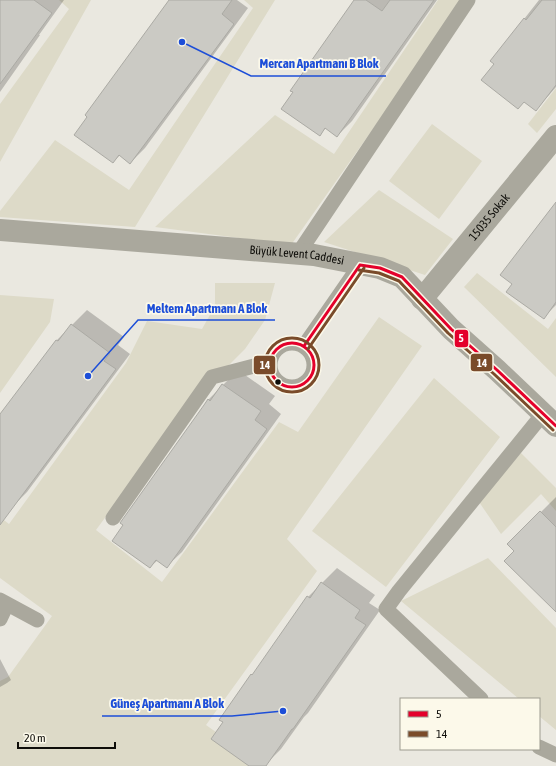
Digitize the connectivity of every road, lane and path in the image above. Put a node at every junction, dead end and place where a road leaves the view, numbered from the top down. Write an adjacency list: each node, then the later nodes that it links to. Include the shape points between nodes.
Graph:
1 (468, 0): 4 (lane)
2 (556, 136): 6 (street, 15035 Sokak)
3 (0, 230): 4 (street, Büyük Levent Caddesi)
4 (298, 254): 5 (street, Büyük Levent Caddesi)
5 (360, 264): 6 (street, Büyük Levent Caddesi, via 380,268 402,278); 7 (lane)
6 (422, 299): 9 (street, Büyük Levent Caddesi)
7 (304, 346): 8 (lane, via 290,342 282,344 276,349); 8 (lane, via 310,351 314,364 313,372 305,383 284,386 273,376)
8 (270, 362): 10 (lane, via 212,378)
9 (550, 420): 14 (lane, via 398,591 386,609)
10 (113, 518)
11 (3, 602): 12 (lane); 13 (lane)
12 (0, 619)
13 (37, 620)
14 (480, 698)
15 (540, 747): 16 (lane)
16 (556, 755)

